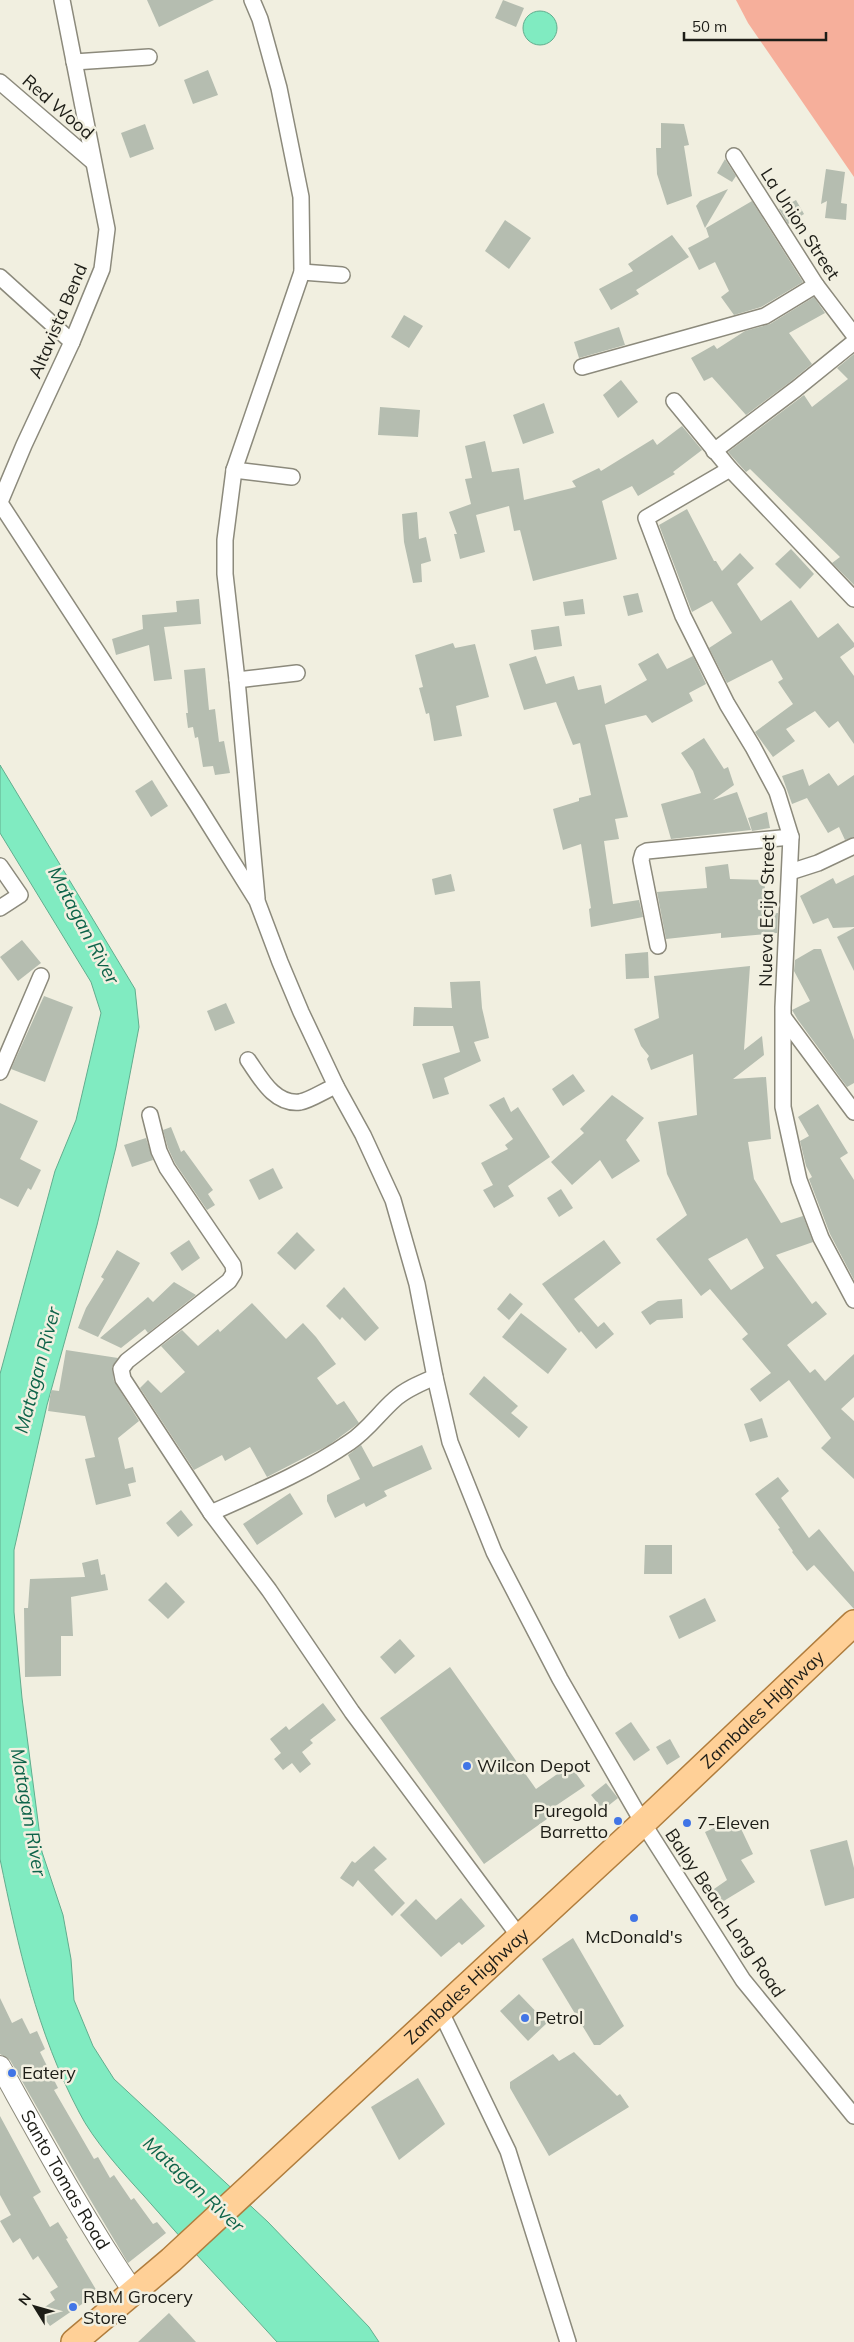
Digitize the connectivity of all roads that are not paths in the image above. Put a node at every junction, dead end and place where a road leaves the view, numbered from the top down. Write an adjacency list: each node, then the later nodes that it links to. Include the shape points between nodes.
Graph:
1 (62, 0): 4 (street, Altavista Bend)
2 (252, 0): 8 (street, via 279,88 301,197)
3 (149, 57): 4 (street)
4 (74, 62): 7 (street, Altavista Bend)
5 (0, 82): 7 (street, Red Wood)
6 (734, 156): 11 (street, La Union Street)
7 (92, 161): 13 (street, Altavista Bend, via 107,229 102,269)
8 (302, 272): 9 (street); 19 (street)
9 (342, 275)
10 (0, 277): 13 (street)
11 (816, 284): 12 (street, La Union Street); 15 (street, via 765,316)
12 (854, 336)
13 (72, 342): 21 (street, Altavista Bend)
14 (854, 342): 17 (street)
15 (582, 368)
16 (674, 401): 17 (street)
17 (714, 451): 18 (street)
18 (730, 469): 22 (street); 25 (street, Nueva Ecija Street, via 646,518 682,616 777,792)
19 (234, 470): 20 (street); 24 (street, via 225,540 225,574)
20 (292, 477)
21 (0, 502): 29 (street)
22 (854, 599)
23 (297, 673): 24 (street)
24 (238, 680): 29 (street)
25 (791, 837): 28 (street, Nueva Ecija Street); 31 (street, via 712,843 643,853 641,860)
26 (854, 846): 28 (street)
27 (0, 866): 30 (street, via 20,895)
28 (790, 872): 33 (street, Nueva Ecija Street)
29 (257, 901): 36 (street, Baloy Beach Long Road, via 280,962)
30 (1, 907)
31 (658, 946)
32 (41, 976): 35 (street)
33 (784, 1018): 37 (street); 39 (street, Nueva Ecija Street, via 783,1106 799,1180 821,1238)
34 (248, 1060): 36 (street, via 266,1087 280,1098 300,1102)
35 (0, 1072)
36 (336, 1086): 40 (street, Baloy Beach Long Road, via 363,1135 392,1200 417,1284)
37 (854, 1112)
38 (150, 1115): 41 (street, via 167,1168 233,1265 234,1273 229,1281 121,1369 123,1379)
39 (854, 1300)
40 (434, 1377): 41 (street, via 395,1399 349,1443 270,1487); 43 (street, Baloy Beach Long Road, via 450,1442 494,1552 560,1679)
41 (211, 1513): 44 (street, via 269,1590 352,1712)
42 (854, 1623): 43 (main road, Zambales Highway)
43 (643, 1824): 44 (main road, Zambales Highway); 47 (street, Baloy Beach Long Road, via 743,1980)
44 (519, 1936): 45 (main road, Zambales Highway)
45 (440, 2010): 48 (main road, Zambales Highway, via 171,2260); 50 (street, via 508,2151)
46 (0, 2066): 48 (street, Santo Tomas Road, via 64,2182)
47 (854, 2116)
48 (133, 2291): 49 (main road, Zambales Highway)
49 (74, 2342)
50 (568, 2342)

